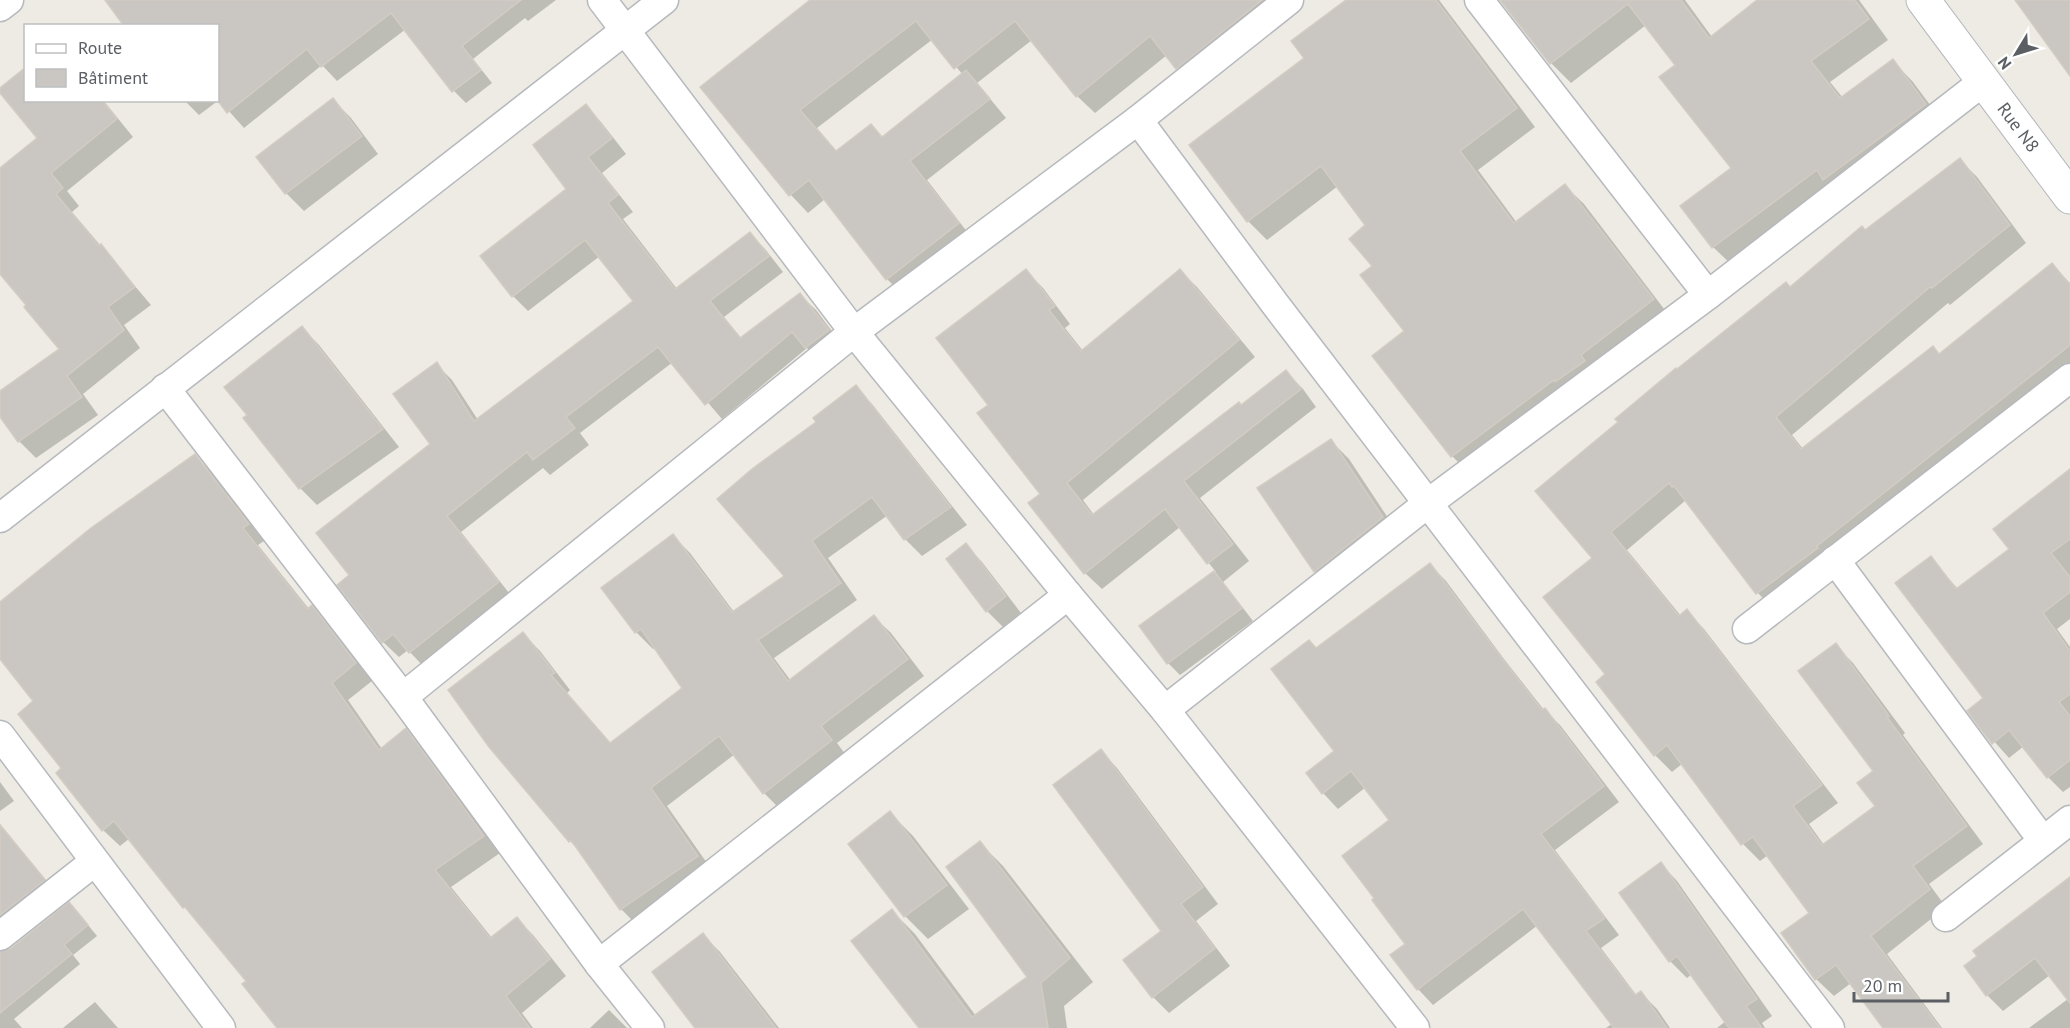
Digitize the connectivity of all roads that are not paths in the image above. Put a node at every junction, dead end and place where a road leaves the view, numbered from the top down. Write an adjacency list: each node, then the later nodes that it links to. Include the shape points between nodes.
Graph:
1 (9, 0): 7 (street)
2 (602, 0): 8 (street)
3 (664, 0): 8 (street)
4 (1288, 0): 10 (street)
5 (1479, 0): 12 (street)
6 (1923, 0): 9 (street, Rue N8)
7 (0, 7)
8 (623, 30): 13 (street); 15 (street)
9 (1984, 81): 11 (street, Rue N8); 12 (street)
10 (1138, 120): 13 (street); 16 (street)
11 (2070, 197)
12 (1708, 295): 16 (street)
13 (854, 332): 19 (street); 21 (street)
14 (2070, 378): 18 (street)
15 (165, 388): 17 (street); 21 (street)
16 (1427, 504): 22 (street); 33 (street)
17 (0, 518)
18 (1835, 560): 20 (street); 25 (street)
19 (1068, 595): 22 (street); 29 (street)
20 (1747, 629)
21 (403, 697): 29 (street)
22 (1166, 710): 32 (street)
23 (0, 735): 26 (street)
24 (2070, 820): 25 (street)
25 (2043, 841): 27 (street)
26 (94, 862): 28 (street); 30 (street)
27 (1946, 916)
28 (0, 936)
29 (600, 964): 31 (street)
30 (221, 1028)
31 (650, 1028)
32 (1415, 1028)
33 (1830, 1028)

